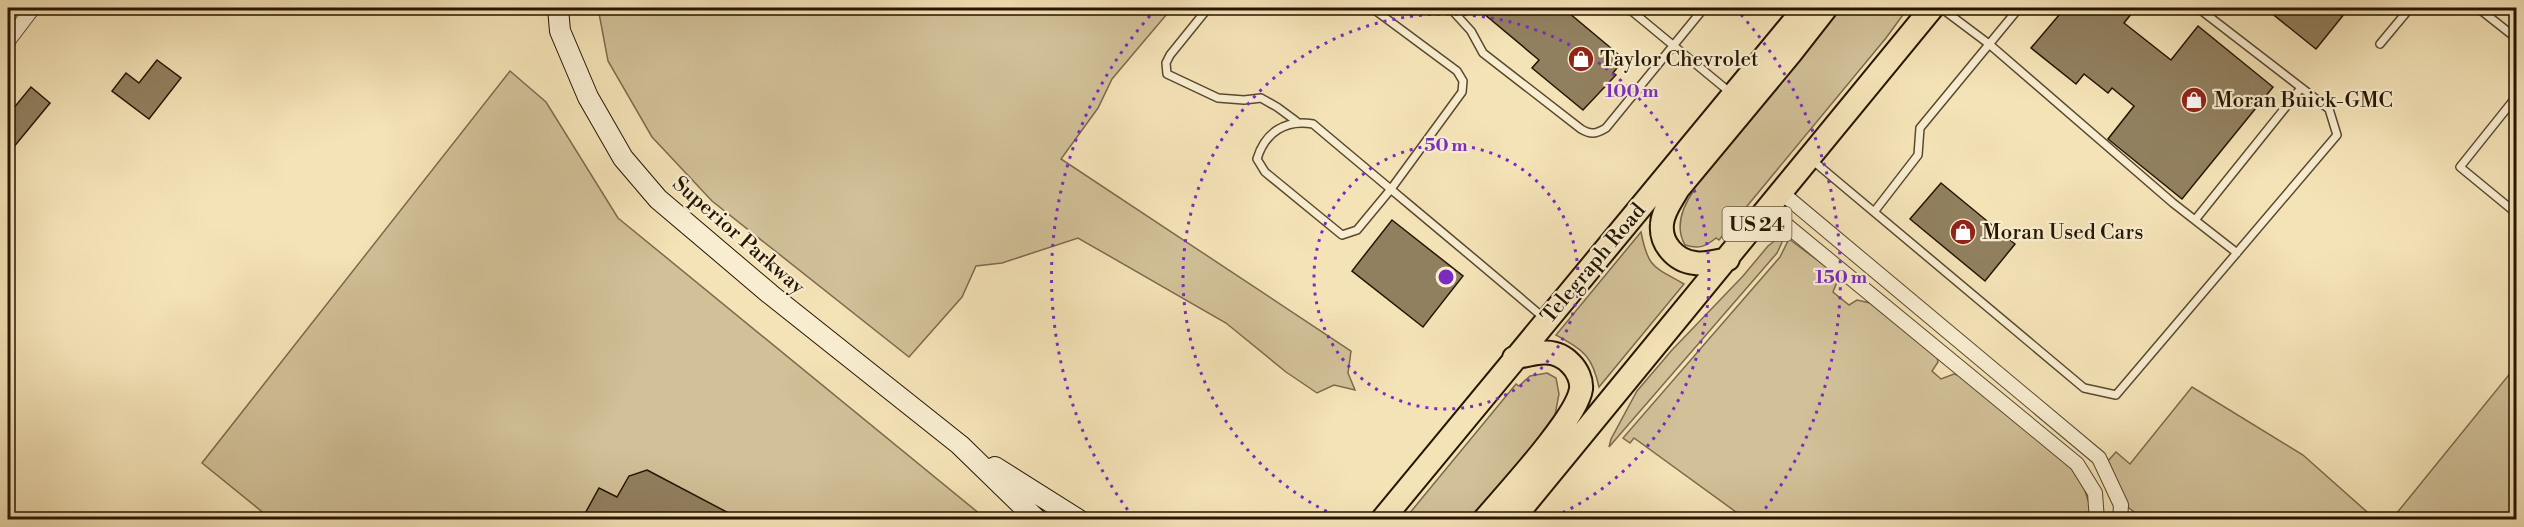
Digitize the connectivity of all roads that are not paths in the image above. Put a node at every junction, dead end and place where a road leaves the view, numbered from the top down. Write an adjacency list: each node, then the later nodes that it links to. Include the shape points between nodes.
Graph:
1 (33, 8): 17 (street)
2 (558, 8): 37 (main road, Superior Parkway, via 560,31 588,97 623,158 658,199)
3 (1208, 8): 24 (lane, via 1170,55 1167,74 1218,98 1261,98)
4 (1372, 8): 26 (lane, via 1457,70 1463,81 1462,92)
5 (1450, 8): 19 (lane, via 1484,53 1588,133 1597,134 1606,128)
6 (1628, 8): 19 (lane)
7 (1704, 8): 19 (lane)
8 (1804, 8): 22 (main road, Telegraph Road)
9 (1826, 8): 32 (main road, via 1678,189 1666,210 1663,237 1668,249 1680,259 1695,263)
10 (1932, 8): 25 (main road, US 24)
11 (1941, 8): 18 (lane)
12 (2019, 8): 18 (lane)
13 (2198, 8): 21 (lane)
14 (2410, 8): 20 (lane)
15 (2478, 8): 16 (lane)
16 (2517, 38)
17 (8, 41)
18 (1989, 44): 28 (lane, via 1920,128 1918,155); 30 (lane)
19 (1673, 45): 22 (lane)
20 (2380, 45)
21 (2301, 88): 30 (lane); 31 (lane, via 2329,109 2337,135)
22 (1734, 95): 33 (main road, Telegraph Road)
23 (2517, 97): 29 (lane, via 2460,166)
24 (1296, 121): 26 (lane, via 1313,124); 26 (lane, via 1269,136 1257,159 1265,172 1342,235 1357,230)
25 (1810, 159): 27 (main road, US 24); 28 (lane)
26 (1391, 189): 33 (lane)
27 (1775, 201): 32 (main road, US 24); 34 (street); 36 (street)
28 (1874, 212): 31 (lane, via 2084,387 2116,395)
29 (2517, 213)
30 (2195, 220): 31 (lane)
31 (2237, 253)
32 (1728, 259): 42 (main road, US 24)
33 (1546, 319): 35 (main road, Telegraph Road)
34 (1962, 343): 36 (street); 44 (street, via 2099,458 2121,505)
35 (1514, 358): 40 (main road, Telegraph Road); 41 (main road, via 1555,353 1574,366 1581,389 1561,427)
36 (1948, 358): 43 (street, via 2077,464 2096,493)
37 (960, 445): 38 (main road, Superior Parkway); 39 (main road, Superior Parkway)
38 (1037, 519)
39 (1079, 519)
40 (1382, 519)
41 (1484, 519)
42 (1512, 519)
43 (2097, 519)
44 (2120, 519)

